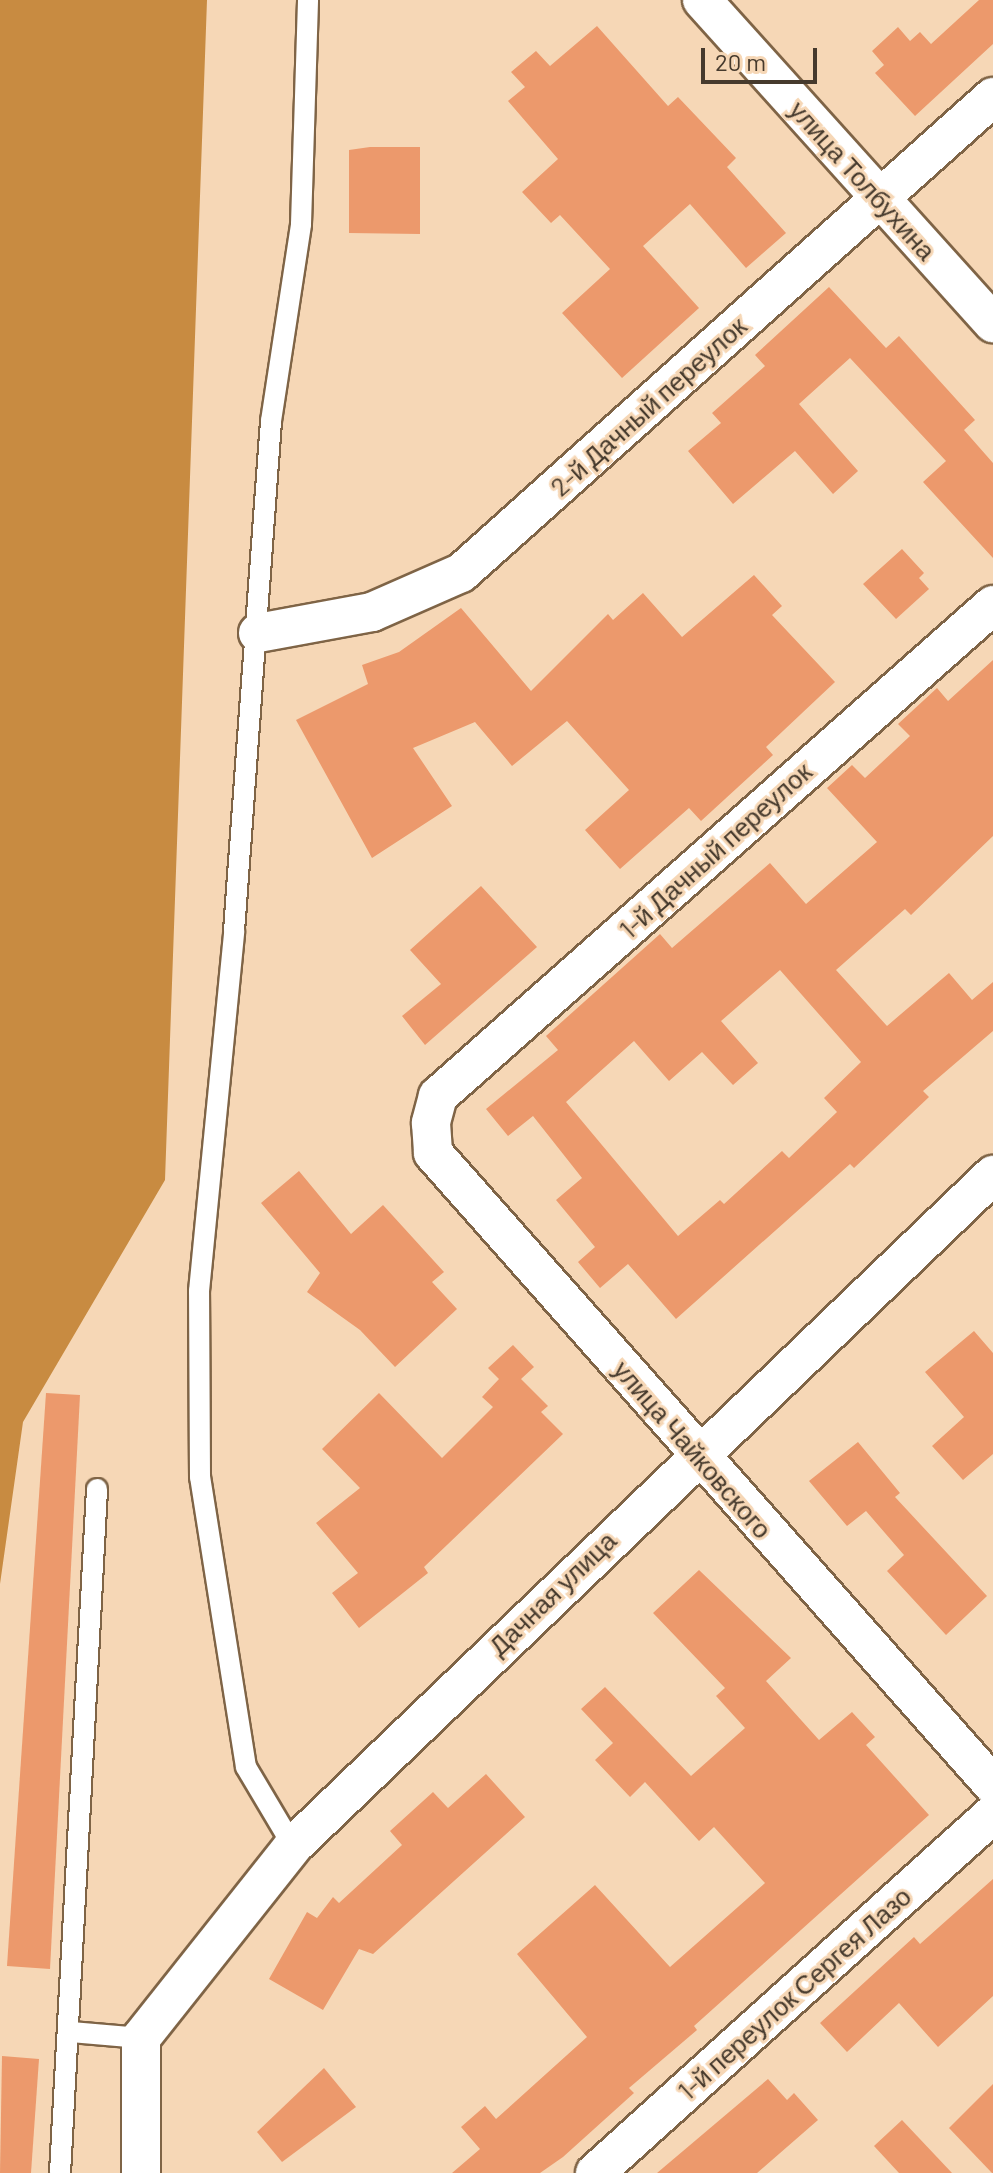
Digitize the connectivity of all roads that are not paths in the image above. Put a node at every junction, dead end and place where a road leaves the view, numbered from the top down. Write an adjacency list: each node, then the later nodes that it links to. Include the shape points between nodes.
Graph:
1 (308, 0): 7 (lane, via 301,224 271,421)
2 (702, 0): 4 (street, улица Толбухина)
3 (993, 97): 4 (street, 2-й Дачный переулок)
4 (878, 198): 5 (street, улица Толбухина); 7 (street, 2-й Дачный переулок, via 461,573 372,612)
5 (993, 323)
6 (993, 605): 8 (street, 1-й Дачный переулок)
7 (258, 633): 14 (lane, via 203,1223 200,1477 246,1767)
8 (438, 1096): 10 (street, улица Чайковского, via 431,1123 433,1153)
9 (993, 1175): 10 (street, Дачная улица)
10 (697, 1455): 12 (street, улица Чайковского); 14 (street, Дачная улица)
11 (97, 1489): 15 (lane)
12 (993, 1785)
13 (993, 1814): 19 (street, 1-й переулок Сергея Лазо)
14 (293, 1846): 16 (street, Дачная улица)
15 (71, 2032): 16 (lane); 17 (lane)
16 (141, 2038): 18 (street)
17 (60, 2173)
18 (141, 2173)
19 (595, 2173)

